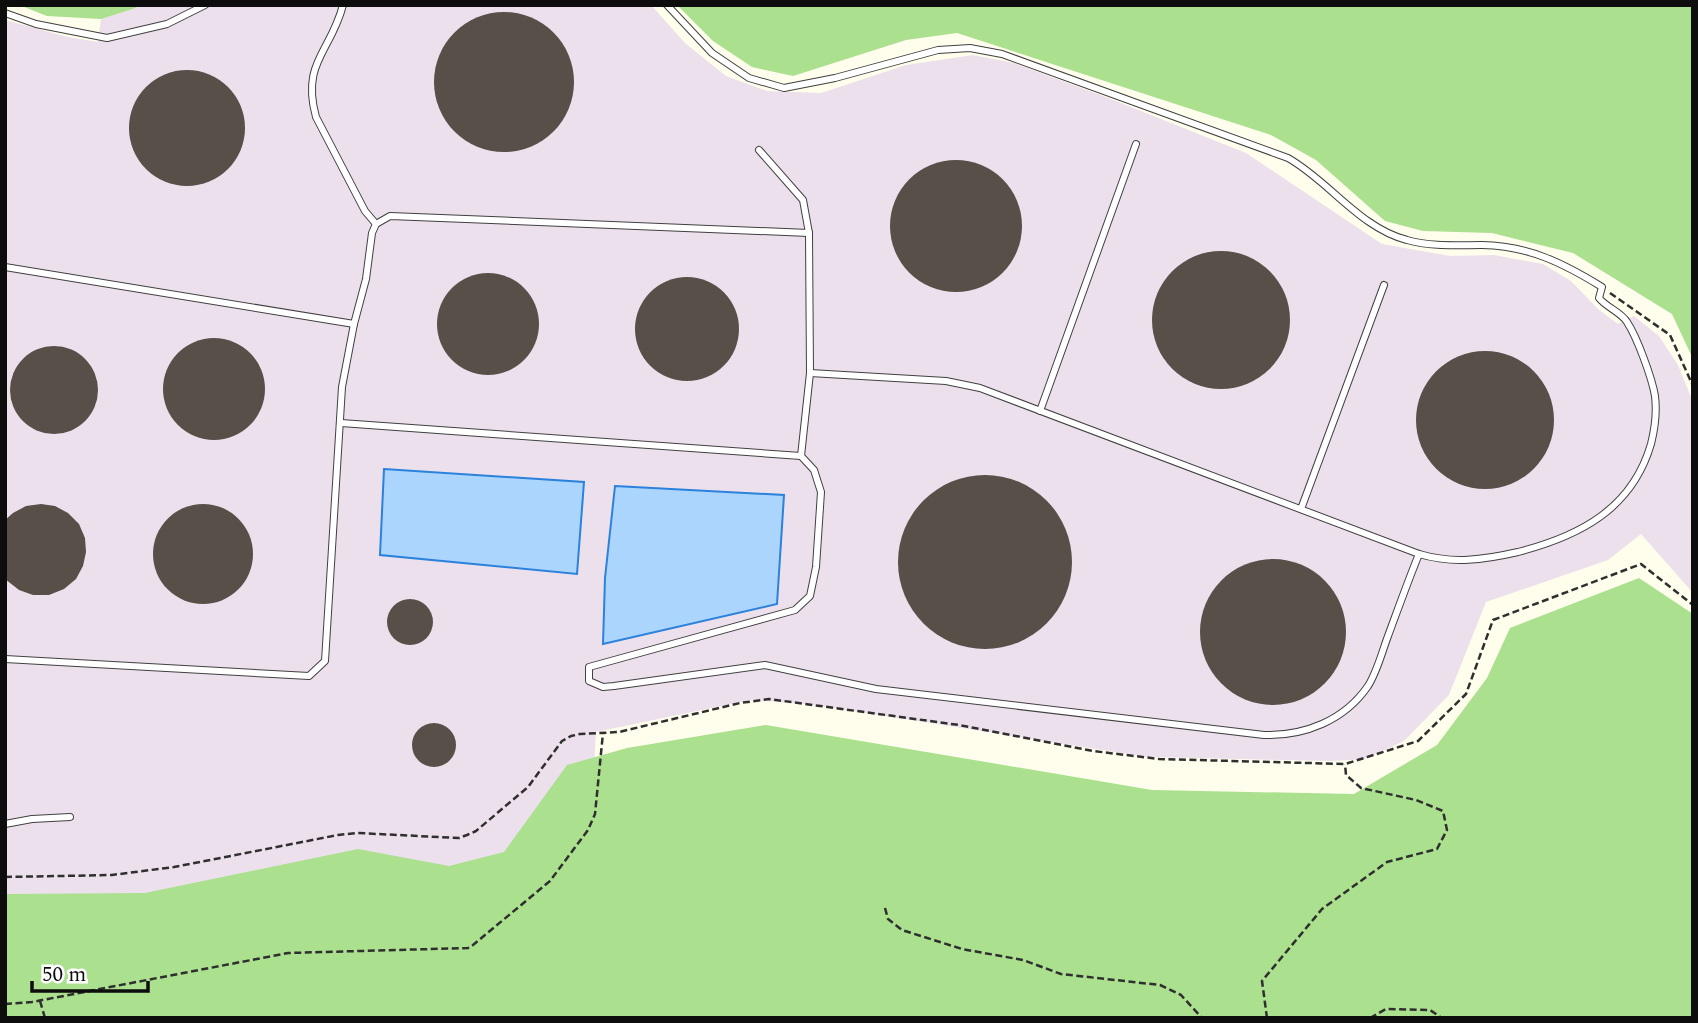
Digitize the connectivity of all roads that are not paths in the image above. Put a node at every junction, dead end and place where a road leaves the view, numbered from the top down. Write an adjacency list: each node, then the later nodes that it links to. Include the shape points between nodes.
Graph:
1 (205, 5): 4 (lane, via 167,24 107,38)
2 (343, 5): 7 (lane, via 313,68 312,102 365,211)
3 (667, 5): 17 (lane, via 712,54 749,78 784,88 938,50 970,48 1002,54 1288,158 1384,231 1406,240 1529,252 1564,264 1602,287 1599,298 1627,320 1655,397 1653,436 1629,490 1580,531 1529,549 1457,562)
4 (5, 13)
5 (1136, 144): 13 (lane)
6 (759, 150): 8 (lane, via 803,200)
7 (376, 223): 8 (lane, via 390,216); 11 (lane)
8 (809, 233): 12 (lane)
9 (5, 267): 11 (lane)
10 (1384, 285): 16 (lane)
11 (354, 324): 14 (lane, via 342,387)
12 (810, 373): 13 (lane, via 963,383); 15 (lane)
13 (1040, 411): 16 (lane)
14 (341, 423): 15 (lane); 18 (lane, via 325,662 309,676)
15 (801, 456): 17 (lane, via 814,470 821,492 810,596 795,610 589,667 589,681 614,686 765,665 876,689 1282,736 1330,721 1369,684)
16 (1301, 509): 17 (lane)
17 (1419, 554)
18 (5, 660)
19 (70, 817): 20 (lane)
20 (5, 824)

